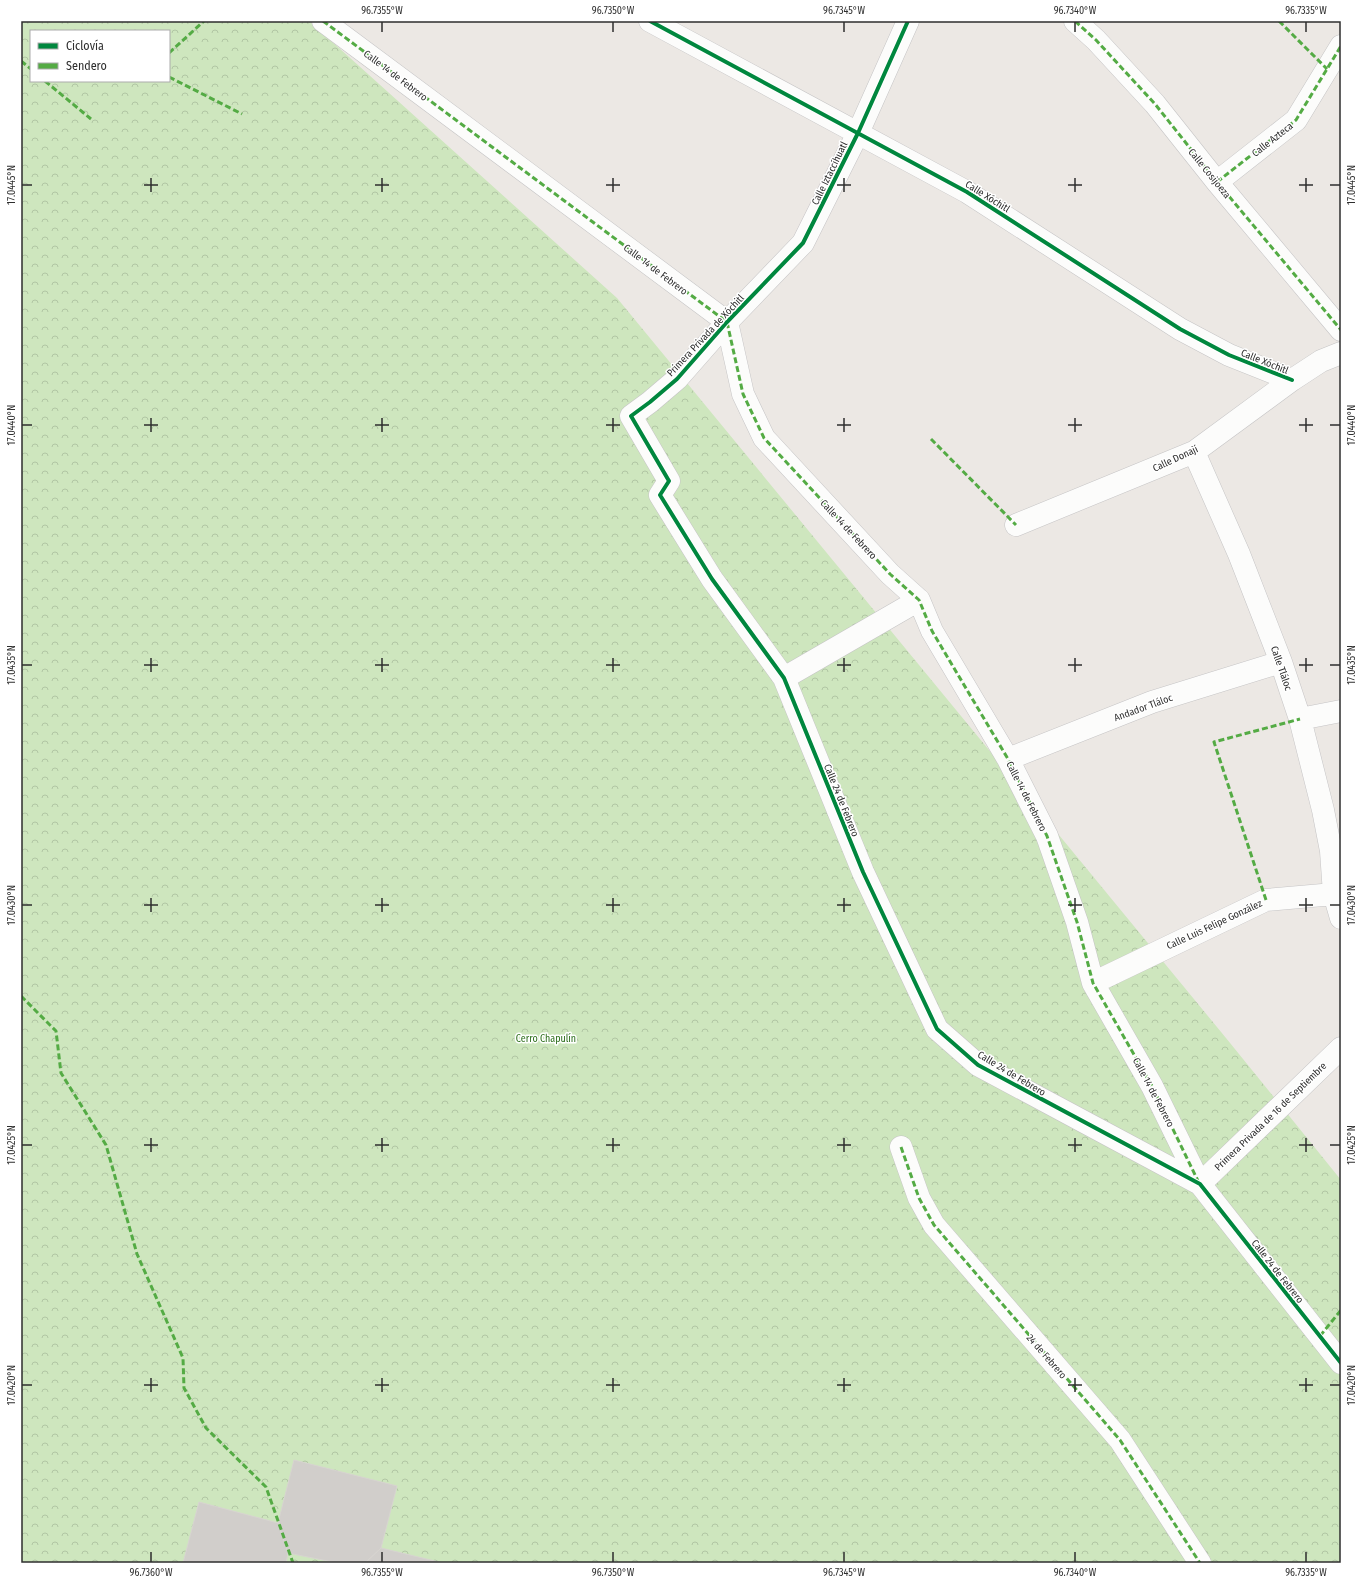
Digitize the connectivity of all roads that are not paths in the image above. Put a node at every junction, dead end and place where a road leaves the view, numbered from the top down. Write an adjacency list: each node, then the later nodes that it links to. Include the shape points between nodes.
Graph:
1 (323, 21): 9 (street, Calle 14 de Febrero)
2 (650, 21): 6 (street, Calle Xóchitl)
3 (908, 21): 6 (street, Calle Iztaccíhuatl)
4 (1075, 21): 7 (street, Calle Cosijoeza, via 1155,104)
5 (1341, 46): 7 (street, Calle Azteca, via 1296,120)
6 (858, 133): 8 (street, Calle Iztaccíhuatl); 12 (street, Calle Xóchitl, via 968,192 1180,329 1230,355)
7 (1216, 182): 10 (street, Calle Cosijoeza)
8 (803, 243): 9 (street, Primera Privada de Xóchitl)
9 (727, 322): 13 (street, Primera Privada de Xóchitl, via 677,379); 16 (street, Calle 14 de Febrero, via 743,394 764,438 890,574)
10 (1341, 330)
11 (1341, 353): 12 (street, Calle Donají, via 1321,361)
12 (1292, 380): 14 (street, Calle Donají)
13 (631, 416): 18 (street, Calle 24 de Febrero, via 669,481 660,495 712,580)
14 (1194, 452): 15 (street, Calle Donají); 17 (street, Calle Tláloc, via 1239,554)
15 (1016, 525)
16 (919, 600): 18 (street); 21 (street, Calle 14 de Febrero, via 932,631)
17 (1281, 662): 20 (street, Calle Tláloc); 21 (street, Andador Tláloc, via 1152,702)
18 (784, 678): 27 (street, Calle 24 de Febrero, via 863,872 937,1029 978,1065)
19 (1341, 711): 20 (street)
20 (1300, 719): 22 (street, Calle Tláloc, via 1323,810)
21 (1008, 759): 24 (street, Calle 14 de Febrero, via 1047,836 1077,922)
22 (1338, 892): 23 (street, Calle Tláloc); 24 (street, Calle Luis Felipe González, via 1266,900)
23 (1341, 918)
24 (1093, 983): 27 (street, Calle 14 de Febrero, via 1152,1086)
25 (1341, 1048): 27 (street, Primera Privada de 16 de Septiembre)
26 (901, 1147): 29 (street, 24 de Febrero, via 919,1198 934,1225 1120,1440)
27 (1200, 1184): 28 (street, Calle 24 de Febrero)
28 (1341, 1363)
29 (1200, 1563)

